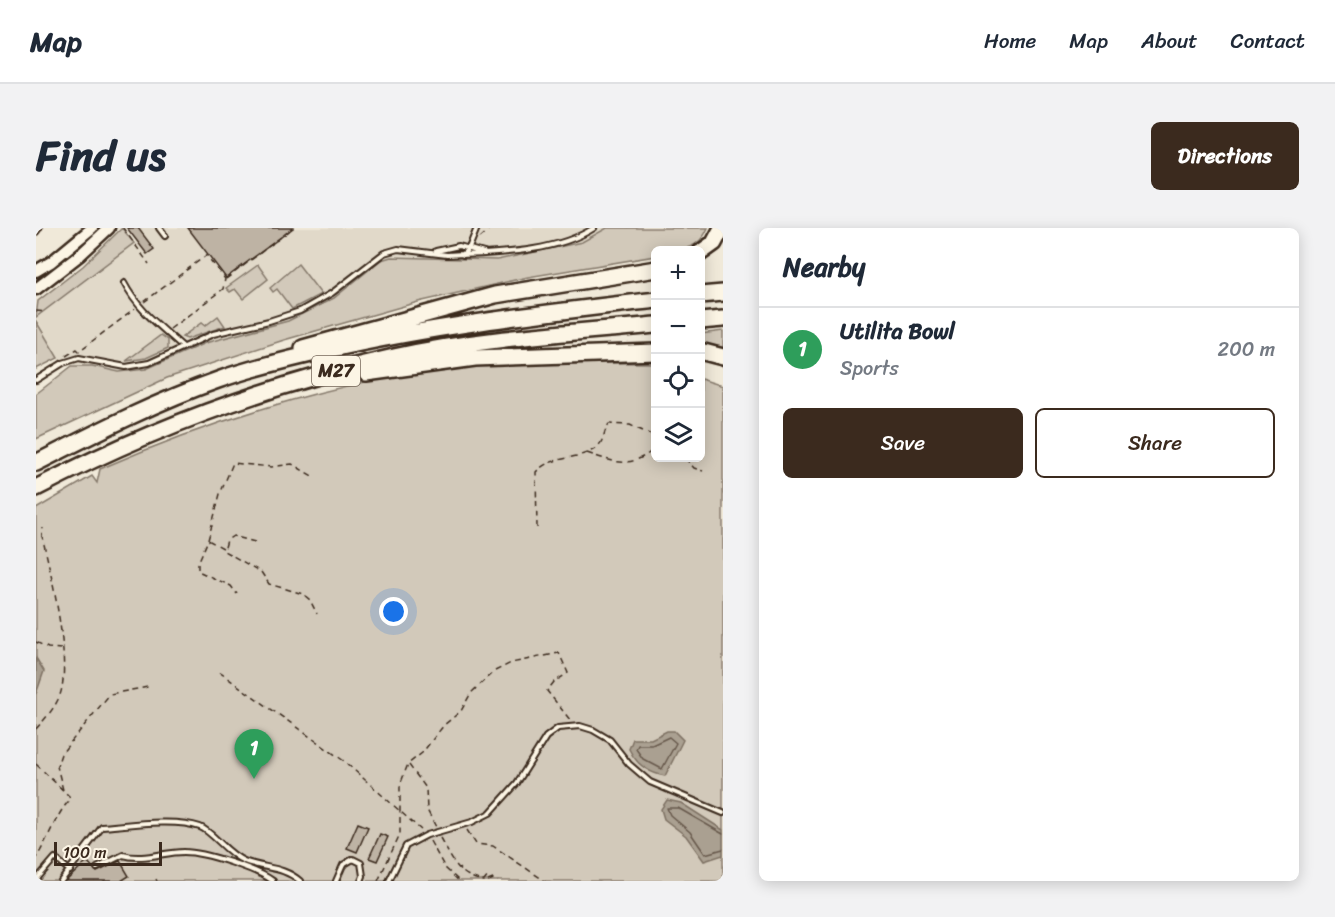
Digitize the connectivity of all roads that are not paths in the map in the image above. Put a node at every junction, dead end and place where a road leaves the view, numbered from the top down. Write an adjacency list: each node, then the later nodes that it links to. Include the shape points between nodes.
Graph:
1 (39, 228): 8 (lane)
2 (92, 228): 18 (main road)
3 (110, 228): 20 (main road)
4 (159, 228): 9 (lane)
5 (477, 228): 11 (lane)
6 (594, 228): 14 (lane, via 567,240)
7 (722, 228): 12 (highway, via 714,243)
8 (36, 232)
9 (165, 236)
10 (723, 244): 16 (highway)
11 (469, 248): 13 (lane, via 459,246); 14 (lane); 15 (lane)
12 (705, 249)
13 (430, 252): 15 (lane); 27 (lane, via 398,249 384,253 332,293 300,310)
14 (495, 253): 15 (lane)
15 (460, 255)
16 (705, 257)
17 (651, 270): 31 (highway, M27, via 495,295 317,342)
18 (36, 271)
19 (124, 283): 27 (lane, via 138,306)
20 (36, 290)
21 (723, 293): 22 (highway)
22 (705, 295)
23 (651, 301): 31 (highway, M27, via 390,336)
24 (723, 319): 25 (highway)
25 (705, 321)
26 (651, 325): 33 (highway, M27, via 497,339 418,352)
27 (182, 346): 32 (lane, via 149,363 126,367 79,358)
28 (651, 352): 33 (highway, M27, via 475,358)
29 (705, 352): 30 (highway)
30 (723, 357)
31 (219, 379): 34 (highway, M27, via 135,414)
32 (36, 380)
33 (273, 390): 35 (highway, M27, via 156,432)
34 (36, 463)
35 (36, 488)
36 (723, 813): 45 (lane, via 650,782 628,764 610,740 593,730 576,726 558,728 546,737 509,793 489,813 406,846)
37 (97, 868): 41 (lane, via 123,855 135,859 186,852 217,857)
38 (70, 871): 39 (lane, via 55,858); 40 (lane); 42 (lane, via 102,827 181,825 202,827 233,856 278,868)
39 (36, 880)
40 (61, 881)
41 (273, 881)
42 (300, 881)
43 (336, 881): 44 (lane, via 343,866 353,859 361,863)
44 (361, 881)
45 (388, 881)

